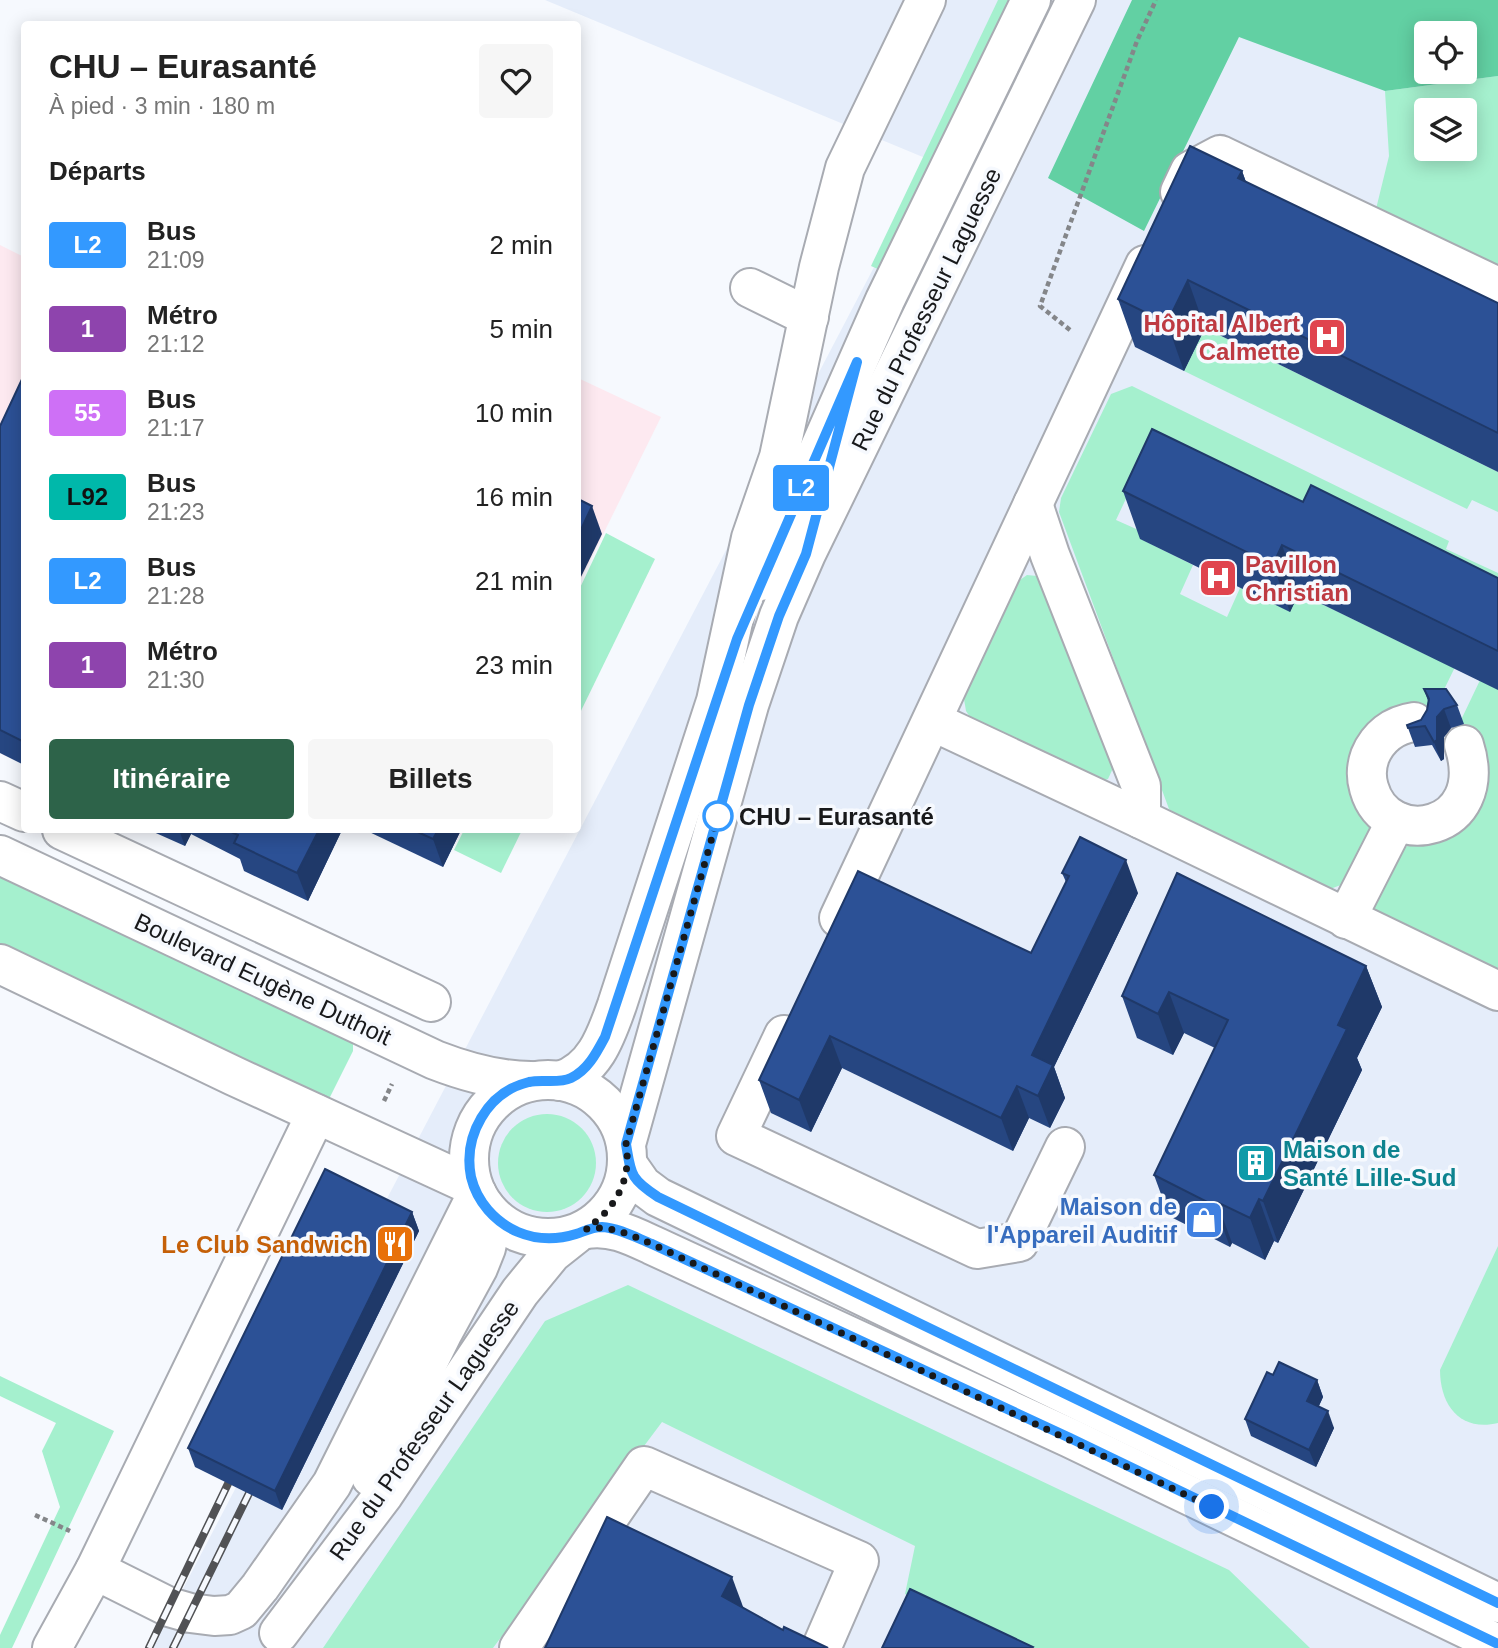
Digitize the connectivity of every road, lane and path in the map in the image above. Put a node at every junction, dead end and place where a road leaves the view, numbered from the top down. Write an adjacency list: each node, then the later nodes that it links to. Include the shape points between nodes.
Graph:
1 (926, 0): 7 (street, via 845,168)
2 (1031, 0): 9 (street)
3 (1076, 0): 11 (street, Rue du Professeur Laguesse)
4 (1156, 0): 8 (path, via 1136,41 1040,306)
5 (1498, 287): 8 (street, via 1220,155 1190,172)
6 (750, 289): 7 (street)
7 (809, 317): 12 (street, via 782,446 751,538)
8 (1102, 356): 10 (street)
9 (857, 362): 11 (street); 12 (street, via 762,577)
10 (1033, 504): 13 (street); 18 (street, via 1141,786)
11 (806, 554): 31 (street, Rue du Professeur Laguesse, via 749,705)
12 (716, 701): 28 (street, via 605,1037 590,1062 572,1077)
13 (932, 721): 18 (street); 23 (street)
14 (1414, 722): 19 (street, via 1386,733 1368,762 1371,796)
15 (1464, 745): 19 (street, via 1471,778 1458,808 1429,825)
16 (0, 800): 17 (street)
17 (21, 810)
18 (1141, 819): 22 (street)
19 (1396, 821): 22 (street)
20 (68, 833): 27 (street, Boulevard Eugène Duthoit)
21 (0, 855): 28 (street, Boulevard Eugène Duthoit, via 435,1060 497,1079)
22 (1346, 919): 25 (street)
23 (825, 947)
24 (0, 964): 29 (street)
25 (1498, 992)
26 (801, 998): 30 (street, via 736,1136 977,1249 1019,1242)
27 (432, 1002)
28 (546, 1081): 31 (street, via 581,1087 599,1098 620,1123); 32 (street, via 503,1094 476,1125 469,1155)
29 (316, 1114): 32 (street); 34 (street)
30 (1066, 1147)
31 (627, 1155): 33 (street, via 622,1187 612,1207); 35 (street, via 642,1185 658,1197)
32 (478, 1195): 33 (street, via 500,1222 531,1237 554,1238); 36 (street, via 332,1484); 37 (street, Rue du Professeur Laguesse, via 490,1230 478,1268 369,1481)
33 (581, 1231): 37 (street, Rue du Professeur Laguesse, via 552,1253 520,1292 384,1494); 39 (street, via 611,1228 652,1244)
34 (95, 1570): 36 (street, via 190,1613 214,1616); 40 (street); 41 (street)
35 (1498, 1603)
36 (241, 1610): 37 (street)
37 (274, 1640)
38 (823, 1644): 42 (street, via 859,1561 644,1466)
39 (1498, 1644)
40 (52, 1648)
41 (66, 1648)
42 (519, 1648)

